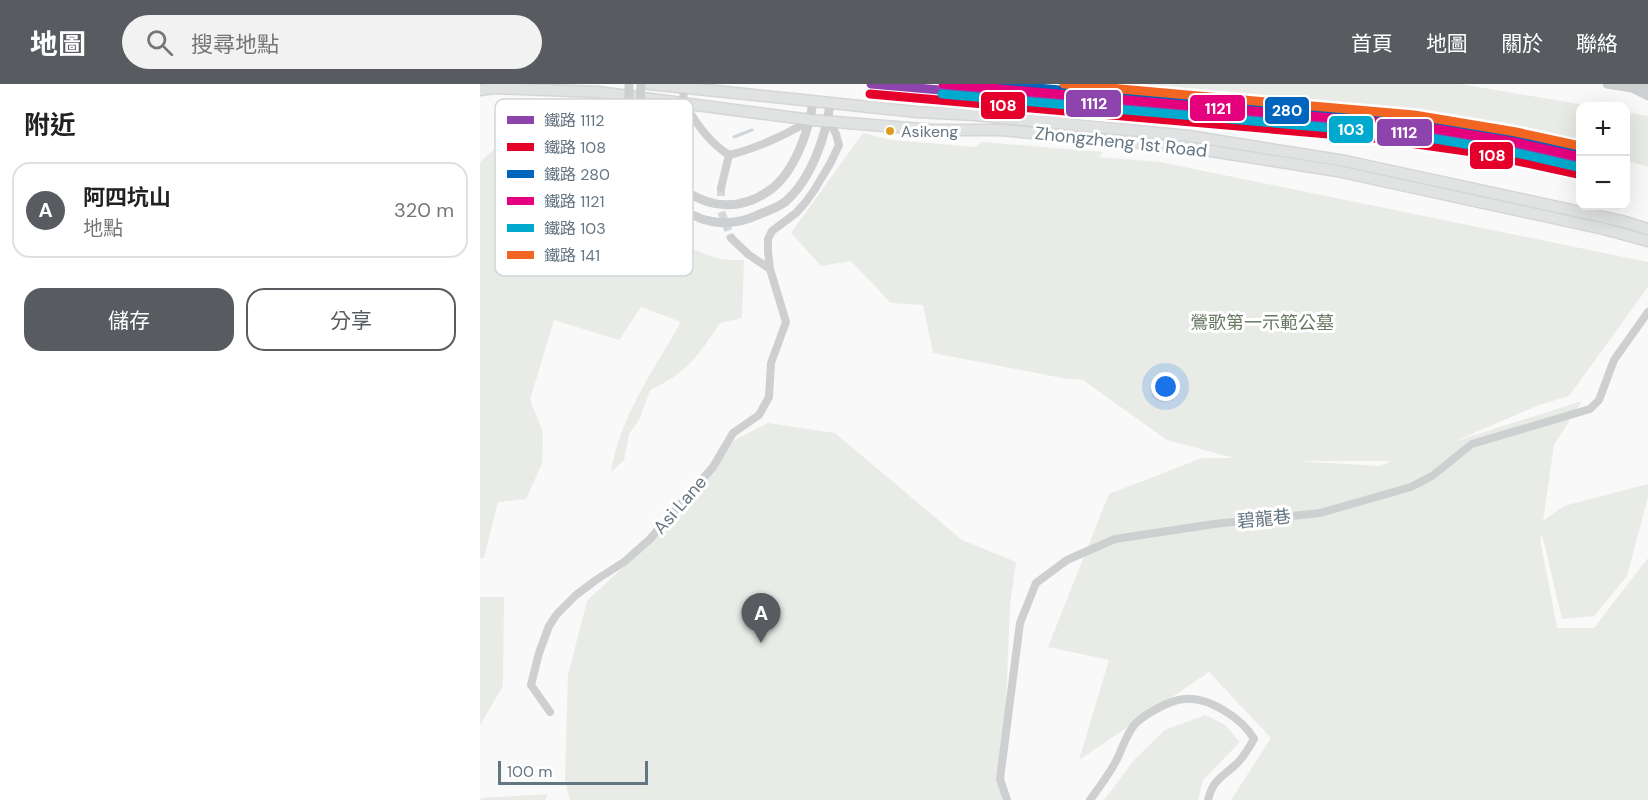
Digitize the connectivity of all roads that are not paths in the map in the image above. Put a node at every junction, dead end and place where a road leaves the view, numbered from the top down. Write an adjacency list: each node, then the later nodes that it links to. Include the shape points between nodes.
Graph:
1 (641, 84): 9 (street, bridge)
2 (649, 84): 5 (main road, Zhongzheng 1st Road)
3 (1607, 84): 6 (street)
4 (1648, 86): 6 (street)
5 (684, 87): 11 (street); 12 (main road, Zhongzheng 1st Road)
6 (1632, 88): 8 (street)
7 (480, 90): 10 (main road, Zhongzheng 1st Road, via 598,92)
8 (1648, 96)
9 (640, 99)
10 (657, 99)
11 (682, 99)
12 (813, 102): 14 (main road, Zhongzheng 1st Road); 16 (street)
13 (693, 104): 16 (main road, Zhongzheng 1st Road)
14 (830, 104): 17 (street); 22 (main road, Zhongzheng 1st Road, via 1200,138 1345,161)
15 (693, 117): 18 (street, via 709,139)
16 (811, 120): 17 (main road, Zhongzheng 1st Road); 18 (street, via 779,138); 20 (street, bridge, via 787,172 771,190 732,206)
17 (828, 120): 21 (street, bridge, via 801,184 784,202 751,219 726,223); 24 (main road, Zhongzheng 1st Road, via 934,130 1001,130 1185,147 1337,171 1604,228); 25 (street, Asi Lane, via 838,145 805,203 772,231 768,239)
18 (729, 155): 19 (street)
19 (721, 188)
20 (693, 196)
21 (693, 215)
22 (1648, 229)
23 (731, 238): 25 (street)
24 (1648, 241)
25 (770, 269): 27 (street, Asi Lane, via 786,322 771,363 769,397 759,415 733,434 713,467 649,540 557,614 539,653 531,685)
26 (1648, 312): 28 (street, 碧龍巷, via 1614,360 1599,400 1590,409 1472,444 1432,476 1411,487 1320,513 1115,539 1066,560 1036,583 1020,623 1000,779)
27 (550, 712)
28 (1007, 800)
29 (1090, 800): 30 (street, via 1116,763 1135,725 1154,710 1184,699 1209,702 1248,728 1254,739 1247,752 1220,776)
30 (1208, 800)

